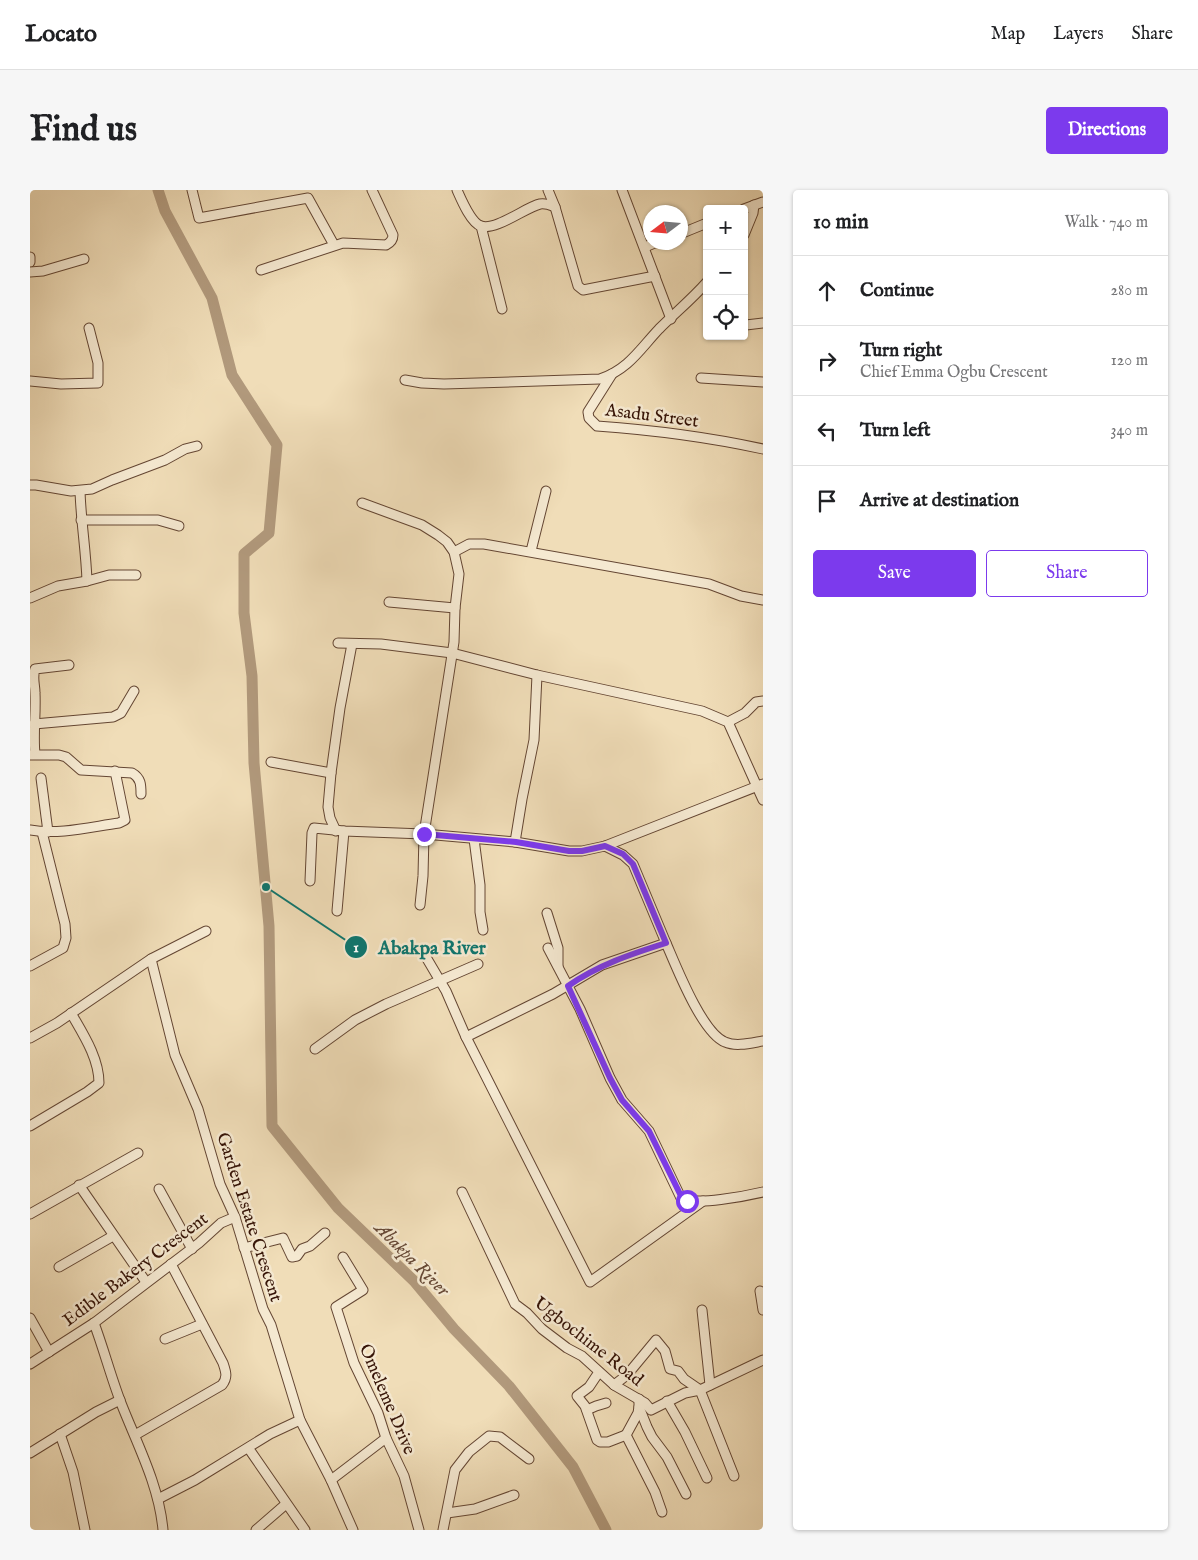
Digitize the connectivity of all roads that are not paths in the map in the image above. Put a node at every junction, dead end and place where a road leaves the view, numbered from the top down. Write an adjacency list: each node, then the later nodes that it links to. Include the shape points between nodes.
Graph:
1 (192, 190): 14 (street, via 199,218 308,198)
2 (372, 190): 14 (street, via 393,235 391,241 386,245 343,243)
3 (457, 190): 11 (street)
4 (547, 190): 6 (street); 8 (street)
5 (622, 190): 13 (street)
6 (539, 204): 8 (street); 11 (street, via 515,217)
7 (759, 204): 10 (street)
8 (555, 207): 21 (street, via 575,278 582,290)
9 (703, 225): 12 (street)
10 (748, 225)
11 (481, 226): 23 (street)
12 (688, 231)
13 (643, 242)
14 (334, 246): 19 (street)
15 (646, 250): 21 (street)
16 (30, 257): 18 (street)
17 (84, 260): 20 (street)
18 (30, 262)
19 (261, 270)
20 (30, 272)
21 (655, 276): 24 (street)
22 (703, 286): 24 (street)
23 (502, 309)
24 (671, 319): 28 (street, via 631,361)
25 (763, 323): 26 (street)
26 (748, 325)
27 (89, 328): 31 (street, via 98,363 98,383)
28 (612, 374): 30 (street, via 600,379 444,384); 34 (street, Asadu Street, via 588,412 597,426 708,438)
29 (701, 378): 32 (street)
30 (405, 380)
31 (30, 381)
32 (763, 382)
33 (197, 446): 36 (street)
34 (763, 449)
35 (30, 485): 36 (street)
36 (80, 491): 39 (street)
37 (546, 491): 42 (street)
38 (362, 503): 41 (street, via 422,525 447,542)
39 (81, 520): 40 (street, via 158,520); 44 (street)
40 (179, 526)
41 (454, 552): 42 (street, via 477,543); 48 (street, via 459,574)
42 (531, 552): 46 (street, via 714,585)
43 (136, 575): 44 (street, via 109,575)
44 (87, 581): 45 (street, via 58,586)
45 (30, 598)
46 (763, 600)
47 (389, 602): 48 (street)
48 (455, 608): 51 (street)
49 (338, 643): 50 (street)
50 (352, 644): 51 (street, via 380,644); 61 (street)
51 (452, 653): 53 (street); 69 (street)
52 (69, 665): 56 (street, via 35,669 32,676)
53 (537, 675): 57 (street, via 702,711); 71 (street, via 534,740)
54 (134, 691): 56 (street, via 120,713 113,717)
55 (763, 702): 57 (street, via 756,702)
56 (34, 724): 58 (street)
57 (729, 726): 63 (street)
58 (33, 755): 60 (street, via 60,754 81,770)
59 (271, 762): 61 (street)
60 (116, 771): 64 (street, via 137,775); 68 (street, via 125,820)
61 (331, 773): 67 (street, via 328,807 330,818)
62 (41, 778): 68 (street)
63 (759, 785): 65 (street); 72 (street)
64 (141, 794)
65 (763, 800)
66 (30, 830): 68 (street)
67 (340, 831): 69 (street); 73 (street, via 312,830); 75 (street)
68 (45, 832): 84 (street, via 66,938 63,948)
69 (424, 834): 70 (street); 74 (street)
70 (474, 839): 71 (street); 77 (street)
71 (516, 842): 72 (street, via 569,851)
72 (605, 846): 79 (street, via 623,854 633,864)
73 (310, 881)
74 (420, 905)
75 (337, 911)
76 (547, 913): 85 (street, via 558,948)
77 (483, 930)
78 (206, 931): 82 (street)
79 (666, 943): 87 (street, via 602,965); 91 (street, via 696,1006 718,1039 736,1044)
80 (548, 948): 85 (street)
81 (424, 952): 86 (street)
82 (151, 959): 88 (street); 101 (street, Garden Estate Crescent, via 175,1055 198,1109 220,1184)
83 (478, 964): 86 (street)
84 (30, 966)
85 (558, 966): 87 (street)
86 (440, 982): 89 (street); 92 (street, via 355,1020)
87 (568, 986): 89 (street); 99 (street, via 610,1078 622,1100 649,1131 682,1198)
88 (71, 1013): 90 (street); 93 (street, via 99,1071 99,1083)
89 (466, 1037): 99 (street, via 590,1282)
90 (30, 1038)
91 (763, 1041)
92 (315, 1049)
93 (30, 1126)
94 (138, 1153): 95 (street)
95 (79, 1185): 100 (street); 103 (street)
96 (159, 1189): 105 (street)
97 (462, 1192): 120 (street, Ugbochime Road, via 515,1304)
98 (763, 1192): 99 (street)
99 (703, 1201)
100 (30, 1214)
101 (235, 1217): 104 (street, Garden Estate Crescent); 105 (street, Edible Bakery Crescent, via 221,1223)
102 (326, 1233): 104 (street, via 296,1257 292,1257 283,1238)
103 (114, 1236): 108 (street); 109 (street)
104 (244, 1248): 129 (street, Garden Estate Crescent)
105 (192, 1249): 107 (street, Edible Bakery Crescent)
106 (343, 1257): 133 (street, Omeleme Drive, via 363,1290 336,1307 354,1363)
107 (171, 1264): 109 (street, Edible Bakery Crescent); 115 (street)
108 (59, 1267)
109 (146, 1282): 114 (street, Edible Bakery Crescent)
110 (760, 1291): 112 (street)
111 (702, 1310): 122 (street)
112 (763, 1310)
113 (30, 1318): 117 (street)
114 (94, 1323): 117 (street, Edible Bakery Crescent); 124 (street)
115 (202, 1324): 116 (street); 131 (street, via 224,1363 226,1380)
116 (165, 1339)
117 (49, 1352): 119 (street, Edible Bakery Crescent)
118 (762, 1363): 122 (street, Ugbochime Road)
119 (30, 1364)
120 (599, 1372): 121 (street, Ugbochime Road); 128 (street, via 578,1396)
121 (614, 1385): 123 (street, via 627,1376 656,1340 665,1351 670,1369 678,1371); 127 (street, Ugbochime Road)
122 (710, 1385): 123 (street, Ugbochime Road)
123 (700, 1390): 125 (street, Ugbochime Road); 137 (street)
124 (120, 1400): 130 (street); 131 (street)
125 (667, 1401): 127 (street, Ugbochime Road, via 651,1410 645,1403); 138 (street)
126 (606, 1403): 128 (street)
127 (639, 1403): 132 (street, via 638,1413); 140 (street, via 652,1436 662,1448)
128 (587, 1410): 132 (street, via 598,1440 608,1442)
129 (300, 1420): 134 (street); 139 (street, Garden Estate Crescent)
130 (60, 1434): 135 (street); 146 (street, via 74,1472)
131 (135, 1435): 142 (street)
132 (626, 1435): 144 (street)
133 (386, 1438): 139 (street); 151 (street, Omeleme Drive, via 404,1476)
134 (248, 1449): 142 (street); 143 (street)
135 (30, 1453)
136 (529, 1459): 145 (street, via 500,1437 489,1436 469,1452 455,1470)
137 (734, 1476)
138 (707, 1478)
139 (330, 1480): 150 (street, Garden Estate Crescent)
140 (686, 1494)
141 (514, 1495): 145 (street, via 475,1509)
142 (158, 1499): 147 (street)
143 (286, 1504): 148 (street); 149 (street)
144 (662, 1512)
145 (447, 1513): 152 (street)
146 (85, 1530)
147 (163, 1530)
148 (256, 1530)
149 (305, 1530)
150 (354, 1530)
151 (419, 1530)
152 (443, 1530)

